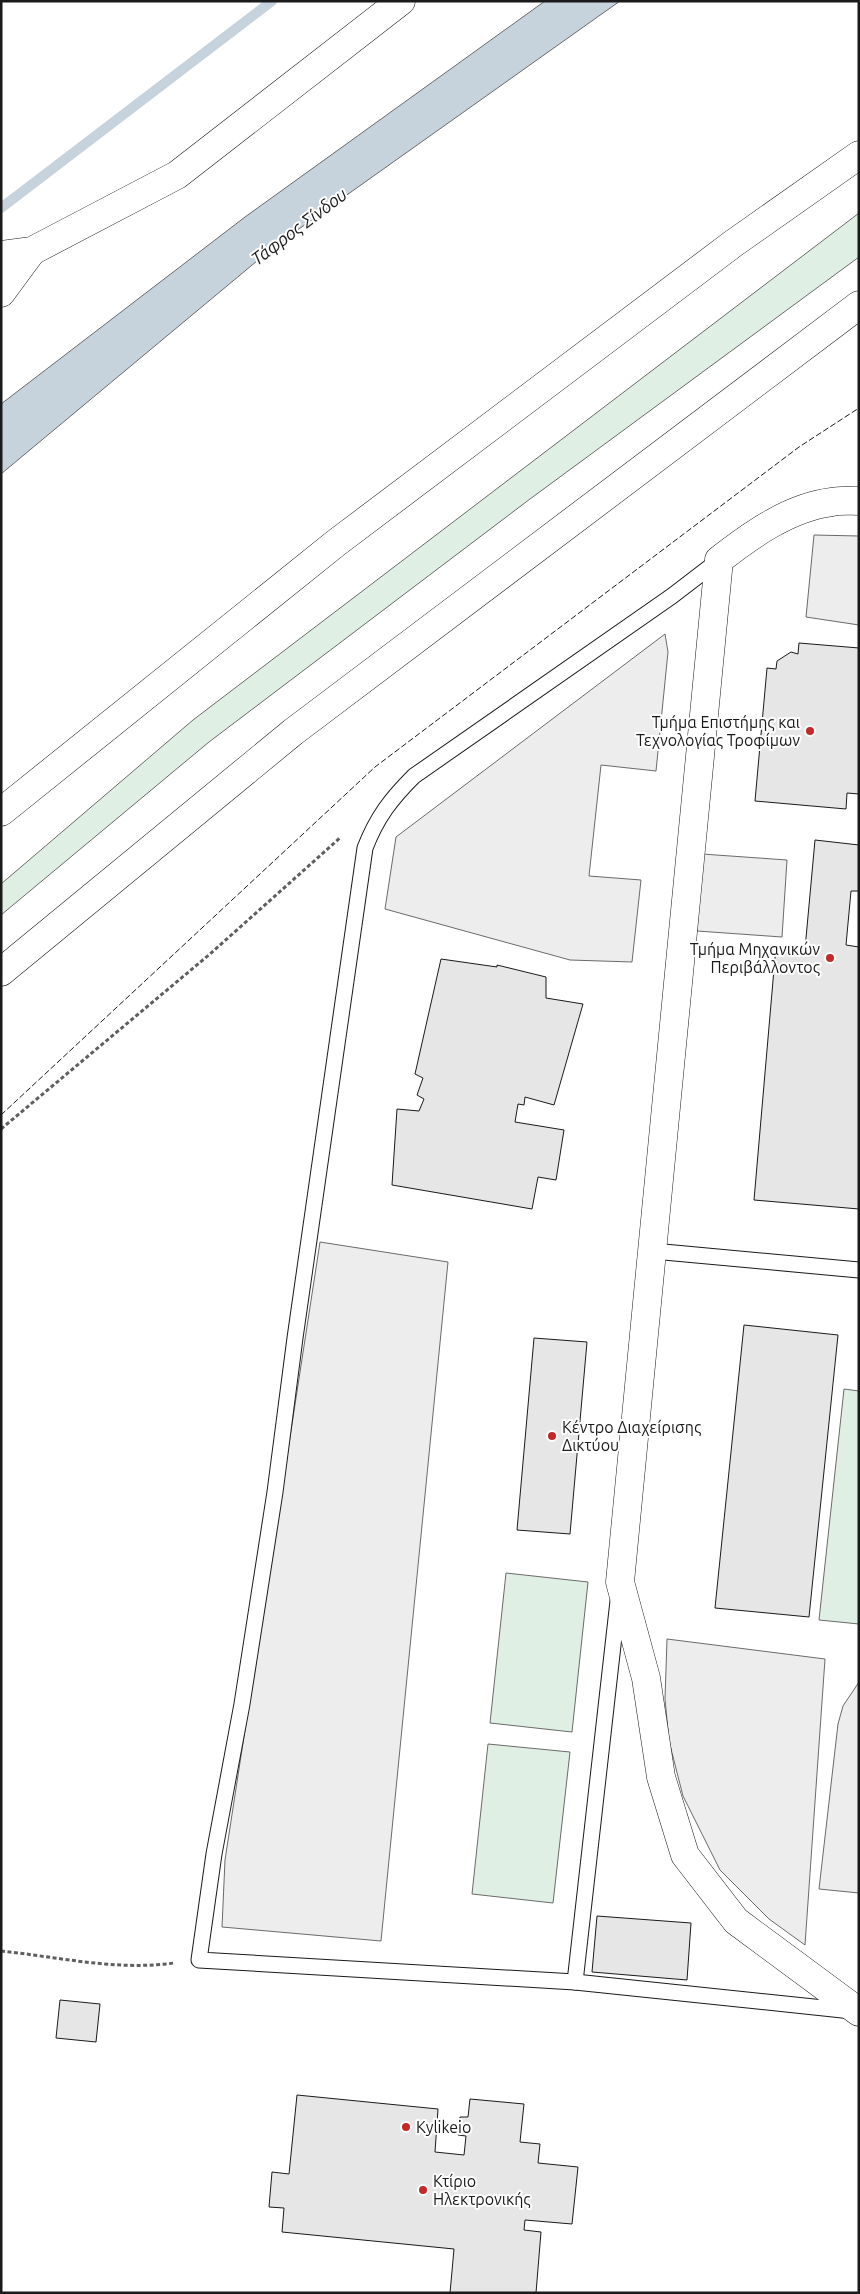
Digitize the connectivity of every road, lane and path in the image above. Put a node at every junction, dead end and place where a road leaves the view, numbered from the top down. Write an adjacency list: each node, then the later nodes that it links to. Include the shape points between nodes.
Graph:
1 (401, 1): 3 (main road, via 177,175)
2 (859, 155): 9 (main road, via 734,243 336,543)
3 (32, 251): 4 (main road); 5 (main road)
4 (1, 255)
5 (1, 293)
6 (859, 304): 11 (main road, via 293,732)
7 (859, 501): 8 (main road, via 803,508 744,540)
8 (719, 560): 13 (main road); 17 (lane, via 414,776 375,823 365,848 276,1492 214,1854)
9 (1, 812)
10 (348, 831): 12 (path, via 210,954)
11 (1, 972)
12 (1, 1129)
13 (653, 1251): 14 (lane); 15 (main road)
14 (859, 1270)
15 (620, 1582): 18 (lane); 19 (main road, via 646,1678 661,1776 685,1855 736,1921)
16 (1, 1951): 17 (path, via 146,1967)
17 (200, 1960): 18 (lane)
18 (575, 1982): 19 (lane)
19 (859, 2012)

